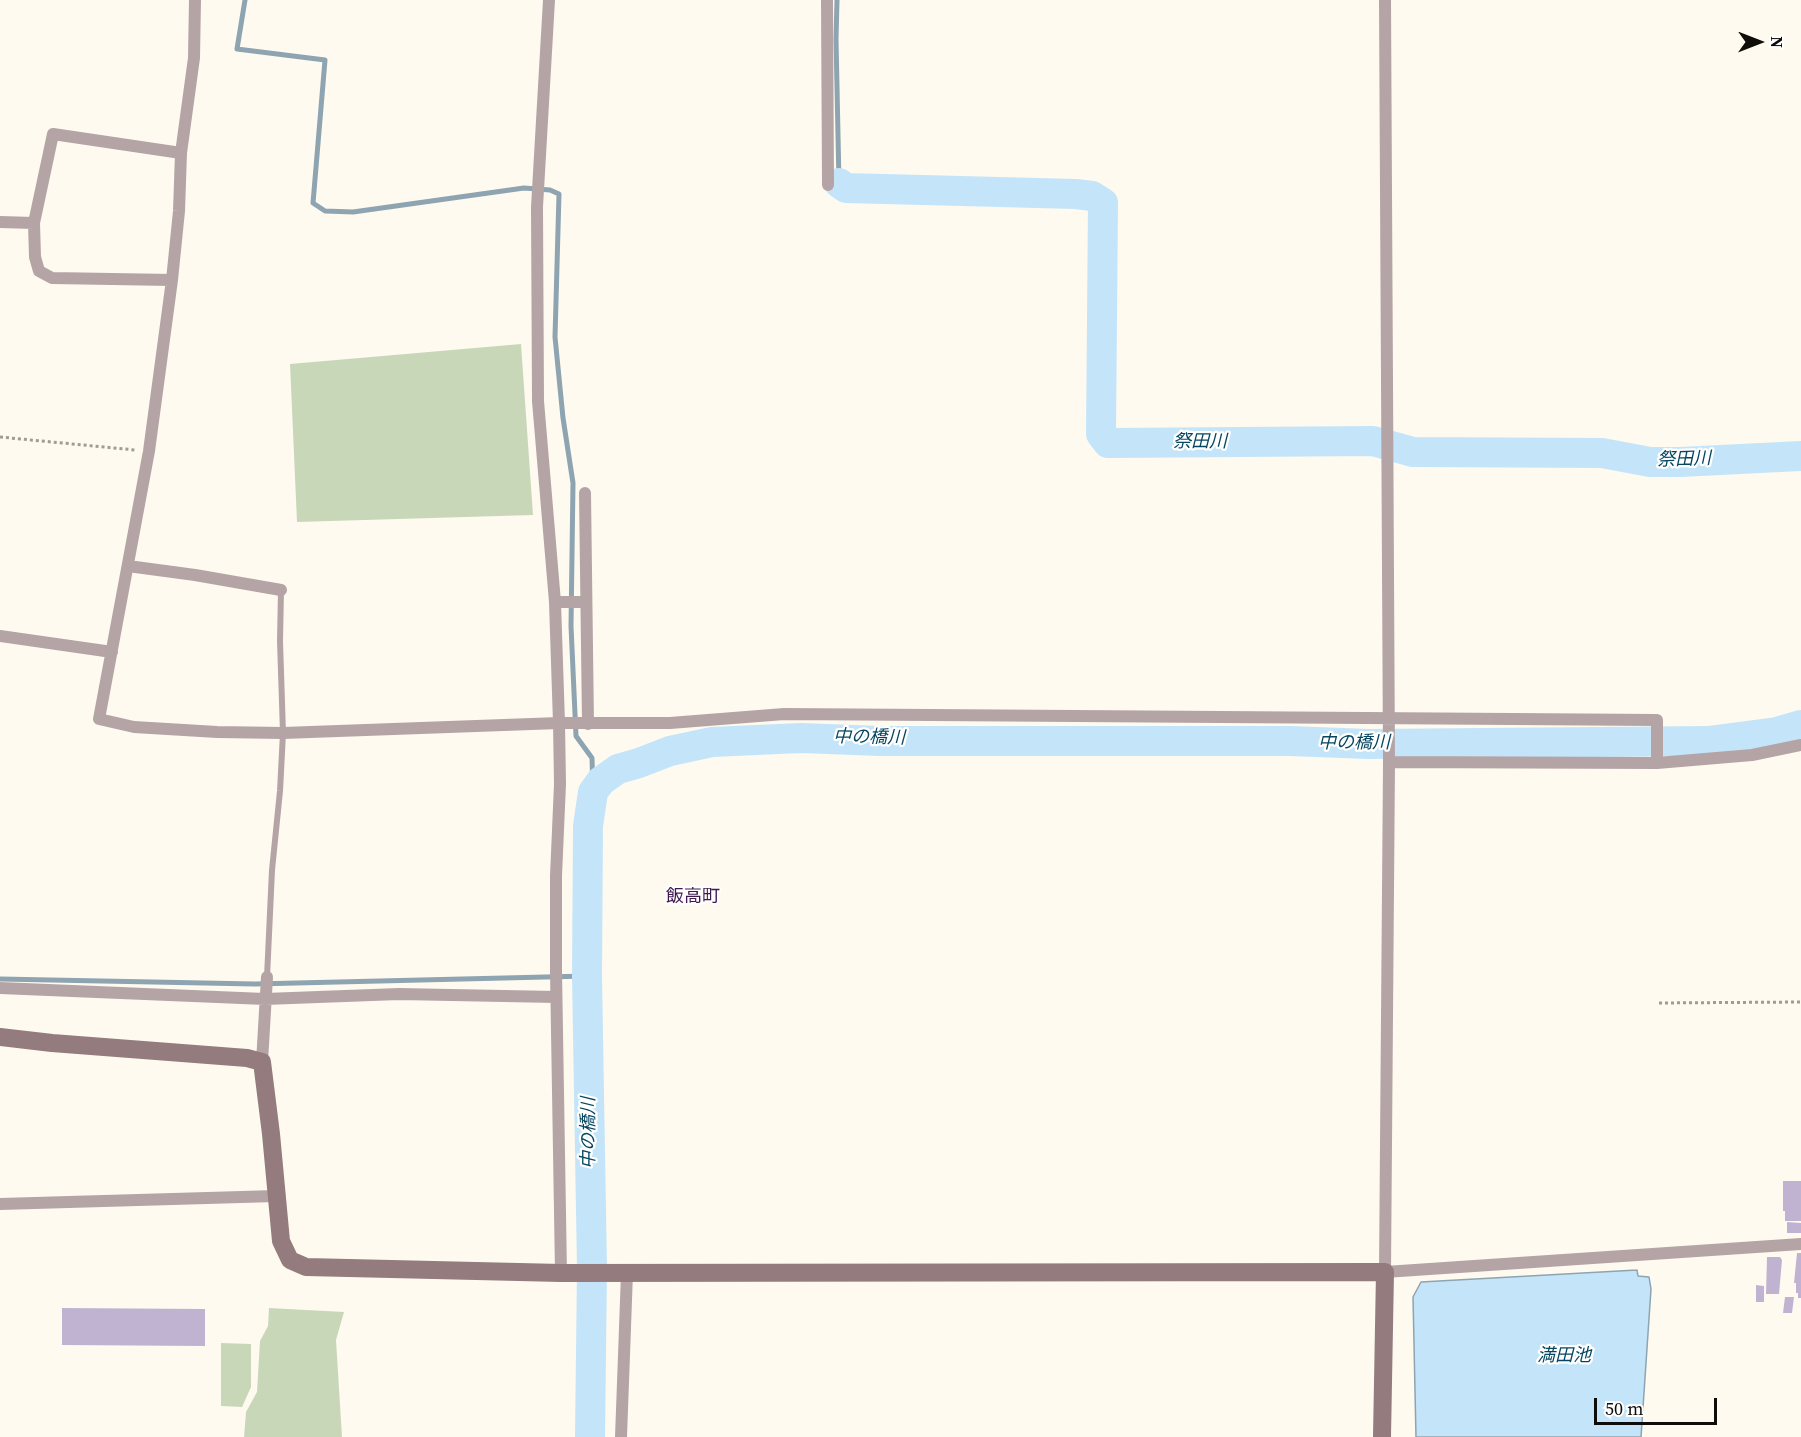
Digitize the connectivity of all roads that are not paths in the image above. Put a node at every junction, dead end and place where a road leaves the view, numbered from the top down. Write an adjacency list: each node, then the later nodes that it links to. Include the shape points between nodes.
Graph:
1 (195, 0): 5 (street, via 194,58)
2 (549, 0): 13 (street, via 537,207 538,389)
3 (827, 0): 6 (street)
4 (1385, 0): 17 (street)
5 (181, 153): 8 (street, via 53,134); 9 (street)
6 (828, 185)
7 (0, 222): 8 (street)
8 (34, 223): 9 (street, via 34,257 39,271 52,278)
9 (172, 280): 11 (street)
10 (585, 493): 14 (street)
11 (128, 566): 12 (street); 16 (street)
12 (281, 590): 19 (lane)
13 (559, 602): 14 (street); 18 (street)
14 (582, 602): 18 (street)
15 (0, 636): 16 (street)
16 (112, 652): 19 (street, via 99,719 146,728)
17 (1389, 721): 18 (street, via 784,714 670,723); 21 (street); 22 (street, via 1657,720)
18 (574, 724): 19 (street); 25 (street, via 560,784)
19 (283, 733): 23 (lane)
20 (1801, 745): 22 (street, via 1752,755)
21 (1389, 760): 22 (street); 32 (street)
22 (1657, 760)
23 (267, 977): 26 (street)
24 (0, 988): 26 (street)
25 (556, 993): 26 (street); 33 (street)
26 (266, 995): 28 (street)
27 (0, 1037): 28 (street)
28 (262, 1062): 29 (street)
29 (276, 1196): 30 (street); 33 (street, via 281,1241 290,1260 306,1267)
30 (0, 1204)
31 (1801, 1244): 32 (street)
32 (1385, 1272): 34 (street); 36 (street)
33 (561, 1273): 34 (street)
34 (620, 1273): 35 (street)
35 (621, 1437)
36 (1382, 1437)

